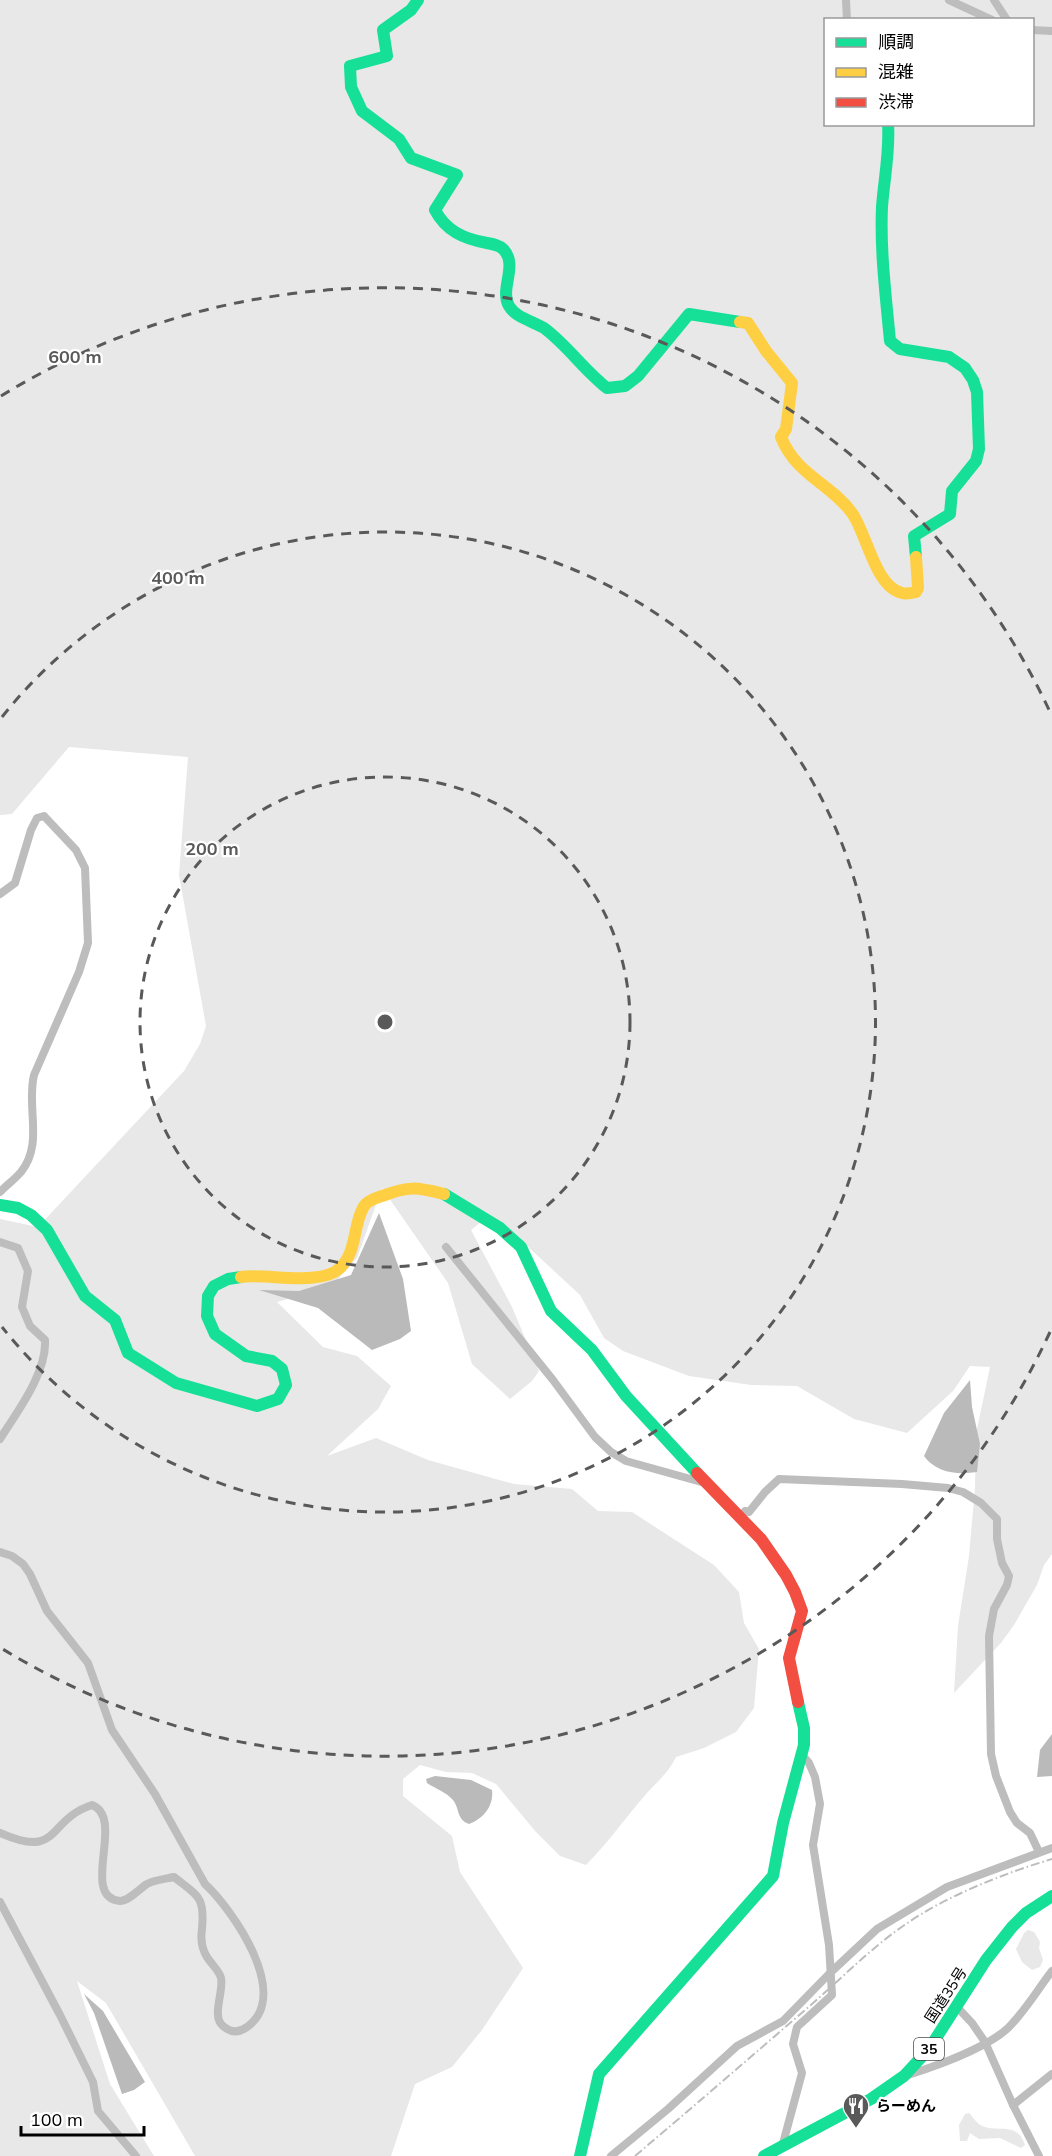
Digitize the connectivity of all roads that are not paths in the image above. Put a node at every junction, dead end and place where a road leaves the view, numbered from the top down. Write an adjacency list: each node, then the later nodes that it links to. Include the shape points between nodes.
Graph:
1 (418, 0): 10 (main road, via 411,10 383,30 387,56 350,66 351,87 362,111 399,139 411,158 457,175 435,210 439,221 454,234 498,245 508,254 505,293 511,309 558,339 607,388 625,386 638,376 689,314 748,322 792,383 786,429 781,437 788,452 853,514 887,584 909,595 918,588 915,536 950,514 952,491 976,461 980,429 977,392 965,368 949,357 900,349 890,341 882,242)
2 (846, 0): 5 (street)
3 (949, 0): 6 (street)
4 (994, 0): 7 (street)
5 (847, 18)
6 (988, 18)
7 (1006, 18)
8 (1034, 30): 9 (street)
9 (1052, 31)
10 (888, 126)
11 (0, 894): 12 (street, via 15,883 31,830 37,818 44,816 76,850 85,868 88,943 34,1075 30,1091 32,1151 21,1171)
12 (0, 1192)
13 (0, 1205): 17 (main road, via 18,1208 47,1230 85,1296 115,1320 128,1353 176,1383 257,1406 278,1399 286,1385 282,1369 272,1361 246,1356 215,1334 207,1316 207,1301 214,1286 228,1279 254,1275 298,1279 327,1274 340,1268 351,1250 363,1207 372,1198 404,1188 448,1195 500,1228 521,1247 551,1311 592,1350 626,1396)
14 (0, 1242): 16 (street, via 18,1248 28,1271 22,1307 30,1326 45,1340 46,1351 31,1389)
15 (446, 1247): 17 (street, via 595,1437 611,1452 626,1461)
16 (0, 1439)
17 (708, 1484): 18 (main road)
18 (740, 1517): 20 (main road, via 786,1575 802,1611 789,1658 804,1728); 23 (street, via 779,1479 948,1488 981,1503 997,1519 1002,1563 1009,1576 993,1609 990,1636 991,1754 1010,1812 1030,1833)
19 (0, 1552): 21 (street, via 23,1564 47,1611 88,1663 112,1730 155,1794 205,1884 236,1921 253,1950 262,1981 261,2011 240,2032 231,2032 221,2025 217,2017 221,1977 203,1950 202,1903 174,1877 150,1882 127,1899 119,1901 108,1895 102,1883 105,1819 101,1809 92,1805 82,1808 44,1842 29,1843)
20 (802, 1755): 27 (street, via 815,1777 820,1804 813,1845); 35 (main road, via 773,1876 599,2074)
21 (0, 1833)
22 (1052, 1848): 23 (street)
23 (1039, 1852): 27 (street, via 947,1887 877,1929)
24 (1052, 1896): 28 (main road, 国道35号 / 35, via 1012,1927)
25 (0, 1902): 34 (street, via 93,2082 98,2111)
26 (1052, 1971): 29 (street, via 1008,2028)
27 (830, 1973): 33 (street, via 832,1995 796,2027 793,2044 802,2073); 36 (street, via 783,2021 737,2046)
28 (956, 2006): 29 (street); 31 (main road, 国道35号 / 35, via 929,2049)
29 (985, 2042): 31 (street, via 939,2065); 32 (street)
30 (1052, 2074): 32 (street)
31 (904, 2076): 33 (main road, 国道35号 / 35, via 871,2099)
32 (1012, 2105): 38 (street)
33 (782, 2148): 37 (main road, 国道35号 / 35)
34 (136, 2156)
35 (580, 2156)
36 (611, 2156)
37 (764, 2156)
38 (1039, 2156)

